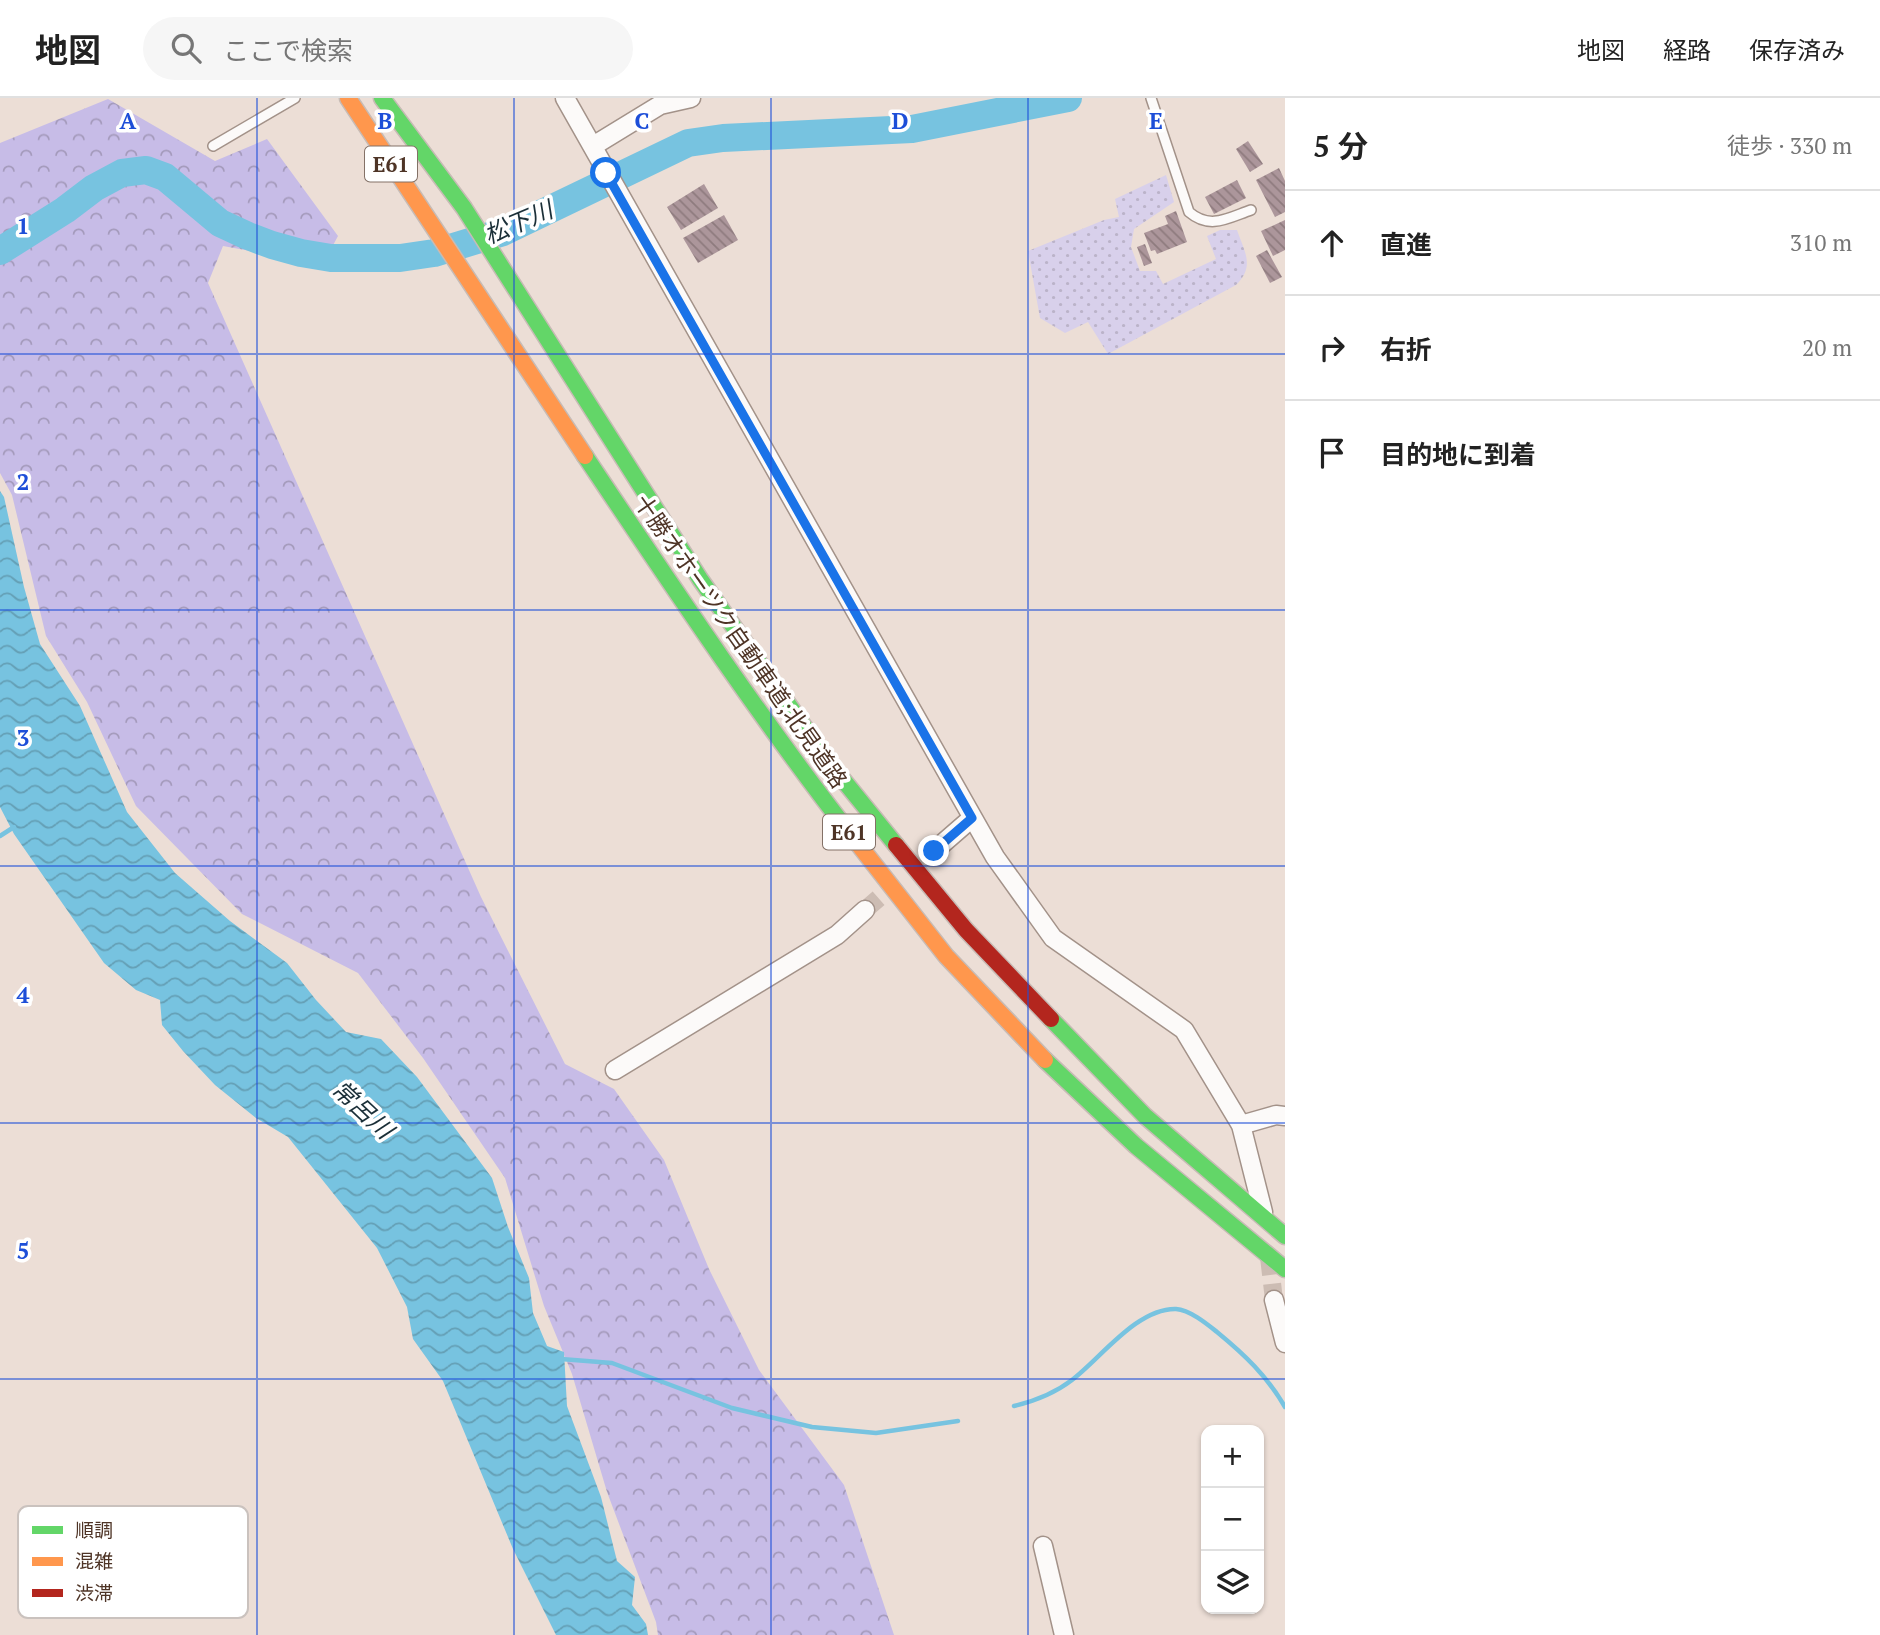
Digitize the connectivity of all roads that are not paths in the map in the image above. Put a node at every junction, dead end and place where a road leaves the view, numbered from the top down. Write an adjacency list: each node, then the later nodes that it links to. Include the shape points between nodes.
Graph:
1 (295, 98): 7 (lane)
2 (348, 98): 18 (highway, 十勝オホーツク自動車道;北見道路 / E61, via 675,591 804,775 946,956 1037,1052 1136,1146)
3 (382, 98): 17 (highway, 十勝オホーツク自動車道;北見道路 / E61, via 464,208 707,590 831,765 966,930 1145,1116)
4 (565, 98): 8 (street)
5 (691, 98): 8 (street, via 660,105)
6 (1151, 98): 9 (lane, via 1189,212 1199,221 1211,223)
7 (213, 146)
8 (593, 146): 10 (street)
9 (1251, 210)
10 (972, 818): 11 (street); 15 (street, via 1053,938 1184,1030)
11 (934, 851)
12 (865, 910): 13 (street, via 837,935)
13 (615, 1070)
14 (1285, 1116): 15 (street)
15 (1241, 1125): 16 (street)
16 (1263, 1212)
17 (1285, 1236)
18 (1285, 1269)
19 (1274, 1300): 20 (street)
20 (1285, 1343)
21 (1043, 1546): 22 (street)
22 (1064, 1635)

